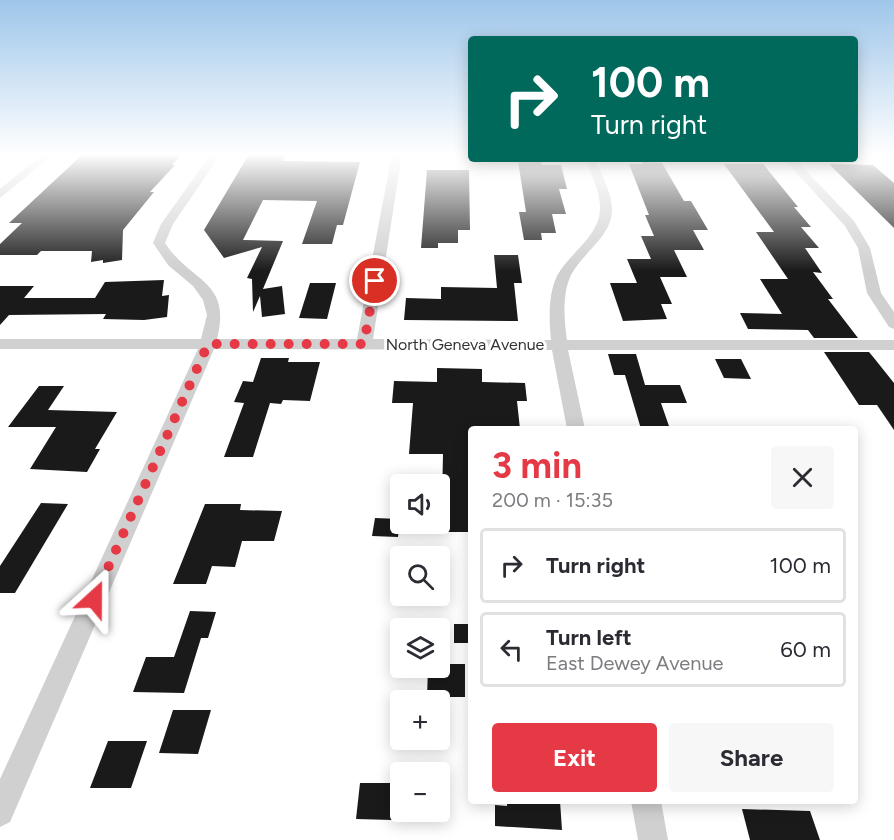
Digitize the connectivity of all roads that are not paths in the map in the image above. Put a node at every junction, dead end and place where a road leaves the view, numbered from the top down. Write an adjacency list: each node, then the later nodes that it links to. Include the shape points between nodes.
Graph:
1 (189, 193): 7 (street, via 159,243 172,263 205,291 214,313)
2 (390, 193): 8 (street)
3 (603, 193): 9 (street, via 606,220 561,282 557,308)
4 (821, 193): 5 (street, via 850,224 864,248 874,293)
5 (894, 324)
6 (0, 344): 7 (street, North Geneva Avenue)
7 (208, 344): 8 (street, North Geneva Avenue); 13 (street)
8 (364, 344): 9 (street, North Geneva Avenue)
9 (560, 344): 10 (street, North Geneva Avenue); 11 (street)
10 (894, 345)
11 (575, 426)
12 (647, 804): 14 (street)
13 (0, 813)
14 (653, 840)

